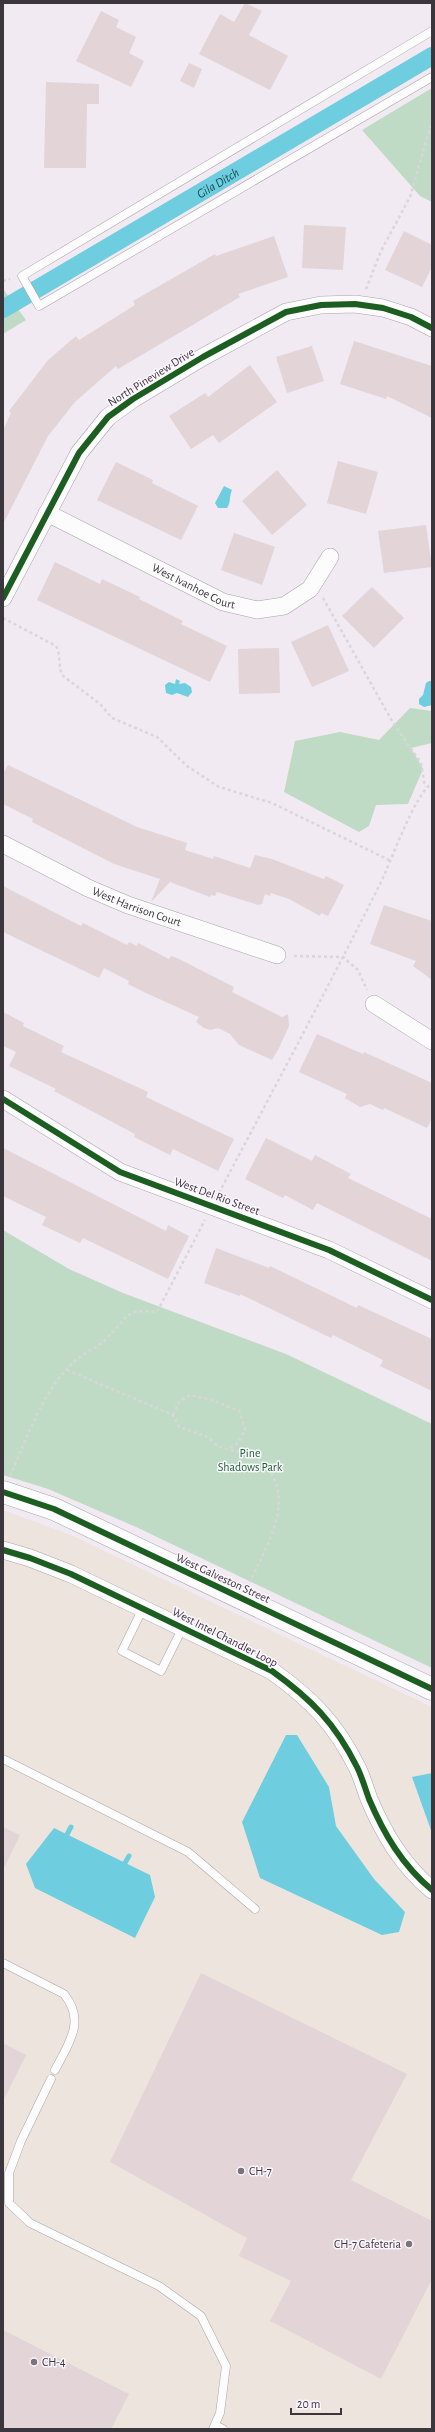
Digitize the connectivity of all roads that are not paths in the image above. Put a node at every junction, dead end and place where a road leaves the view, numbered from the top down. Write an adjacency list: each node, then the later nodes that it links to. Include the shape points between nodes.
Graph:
1 (432, 31): 2 (lane, via 22,276 39,306)
2 (432, 77)
3 (432, 328): 4 (street, North Pineview Drive, via 411,317 357,297 286,312 203,357 133,399 108,418 79,453)
4 (47, 513): 5 (street, West Ivanhoe Court, via 222,602 257,610 284,606 310,589); 6 (street, North Pineview Drive)
5 (330, 557)
6 (3, 598)
7 (3, 844): 8 (street, West Harrison Court, via 88,888 128,905)
8 (277, 955)
9 (374, 1004): 10 (street)
10 (432, 1041)
11 (3, 1099): 12 (street, West Del Rio Street, via 120,1172 353,1260)
12 (432, 1300)
13 (6, 1485): 17 (street, West Galveston Street)
14 (3, 1550): 15 (street, West Intel Chandler Loop, via 71,1574)
15 (143, 1608): 16 (street, West Intel Chandler Loop); 16 (lane, via 122,1651 161,1671)
16 (183, 1627): 19 (street, West Intel Chandler Loop, via 272,1671 316,1705 334,1728 358,1769 389,1841 416,1876)
17 (432, 1689)
18 (3, 1759): 20 (lane, via 188,1852)
19 (432, 1890)
20 (255, 1908)
21 (3, 1963): 22 (lane, via 64,1994 74,2010 76,2024)
22 (55, 2070)
23 (51, 2079): 24 (lane, via 21,2141 9,2173 9,2203 30,2223 159,2286 202,2316 226,2366 220,2414)
24 (214, 2427): 25 (lane)
25 (223, 2429)

